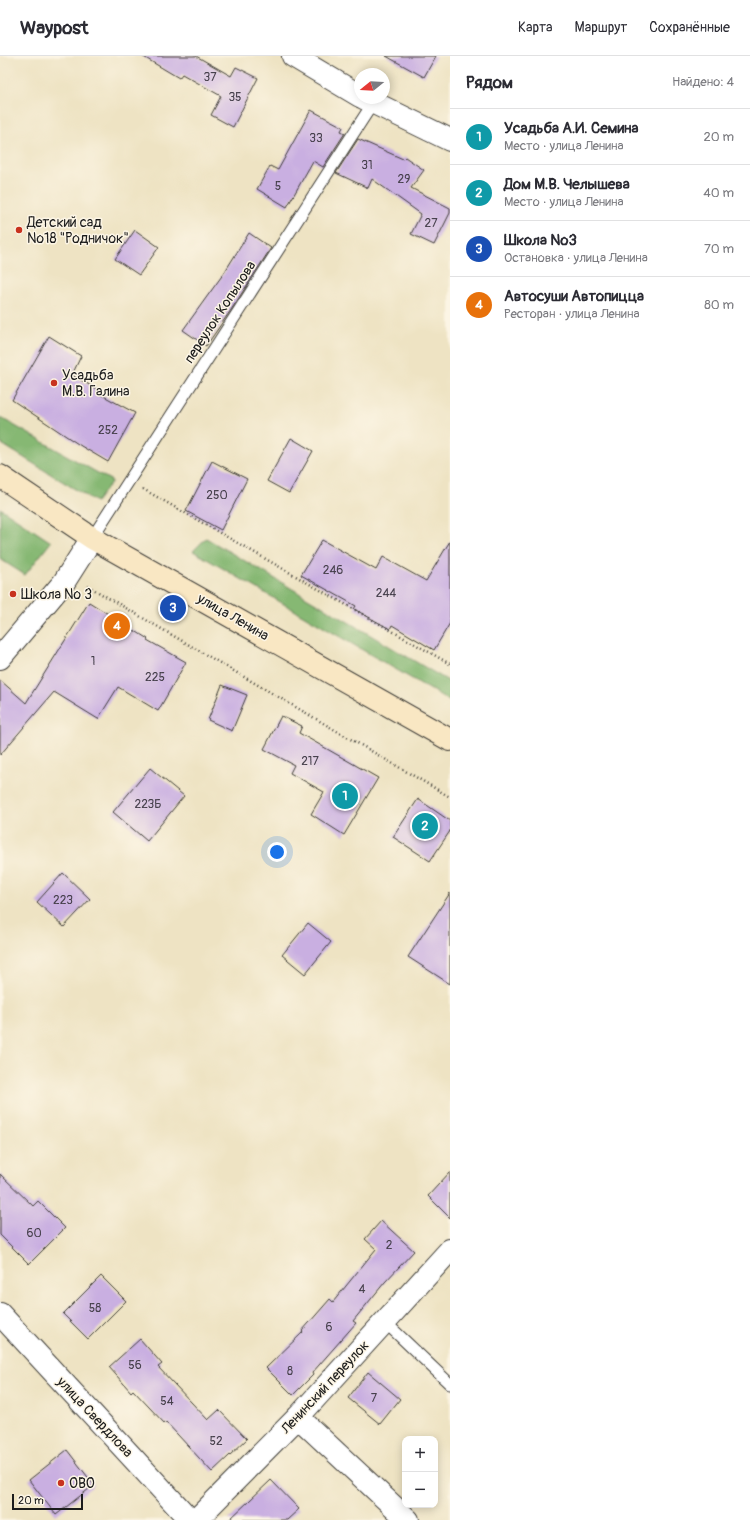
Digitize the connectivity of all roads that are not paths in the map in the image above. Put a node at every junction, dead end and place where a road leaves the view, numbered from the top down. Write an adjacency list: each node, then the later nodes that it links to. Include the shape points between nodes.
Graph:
1 (293, 56): 2 (street)
2 (354, 92)
3 (363, 104): 7 (lane, переулок Копылова)
4 (376, 104): 5 (street)
5 (450, 140)
6 (0, 476): 7 (main road, улица Ленина)
7 (92, 538): 8 (street, via 69,575); 9 (main road, улица Ленина)
8 (0, 658)
9 (450, 740)
10 (450, 1250): 12 (street, Ленинский переулок)
11 (0, 1314): 15 (street, улица Свердлова)
12 (385, 1322): 13 (lane); 14 (street, Ленинский переулок)
13 (450, 1384)
14 (298, 1417): 16 (street, Ленинский переулок); 17 (street)
15 (190, 1520)
16 (196, 1520)
17 (408, 1520)

